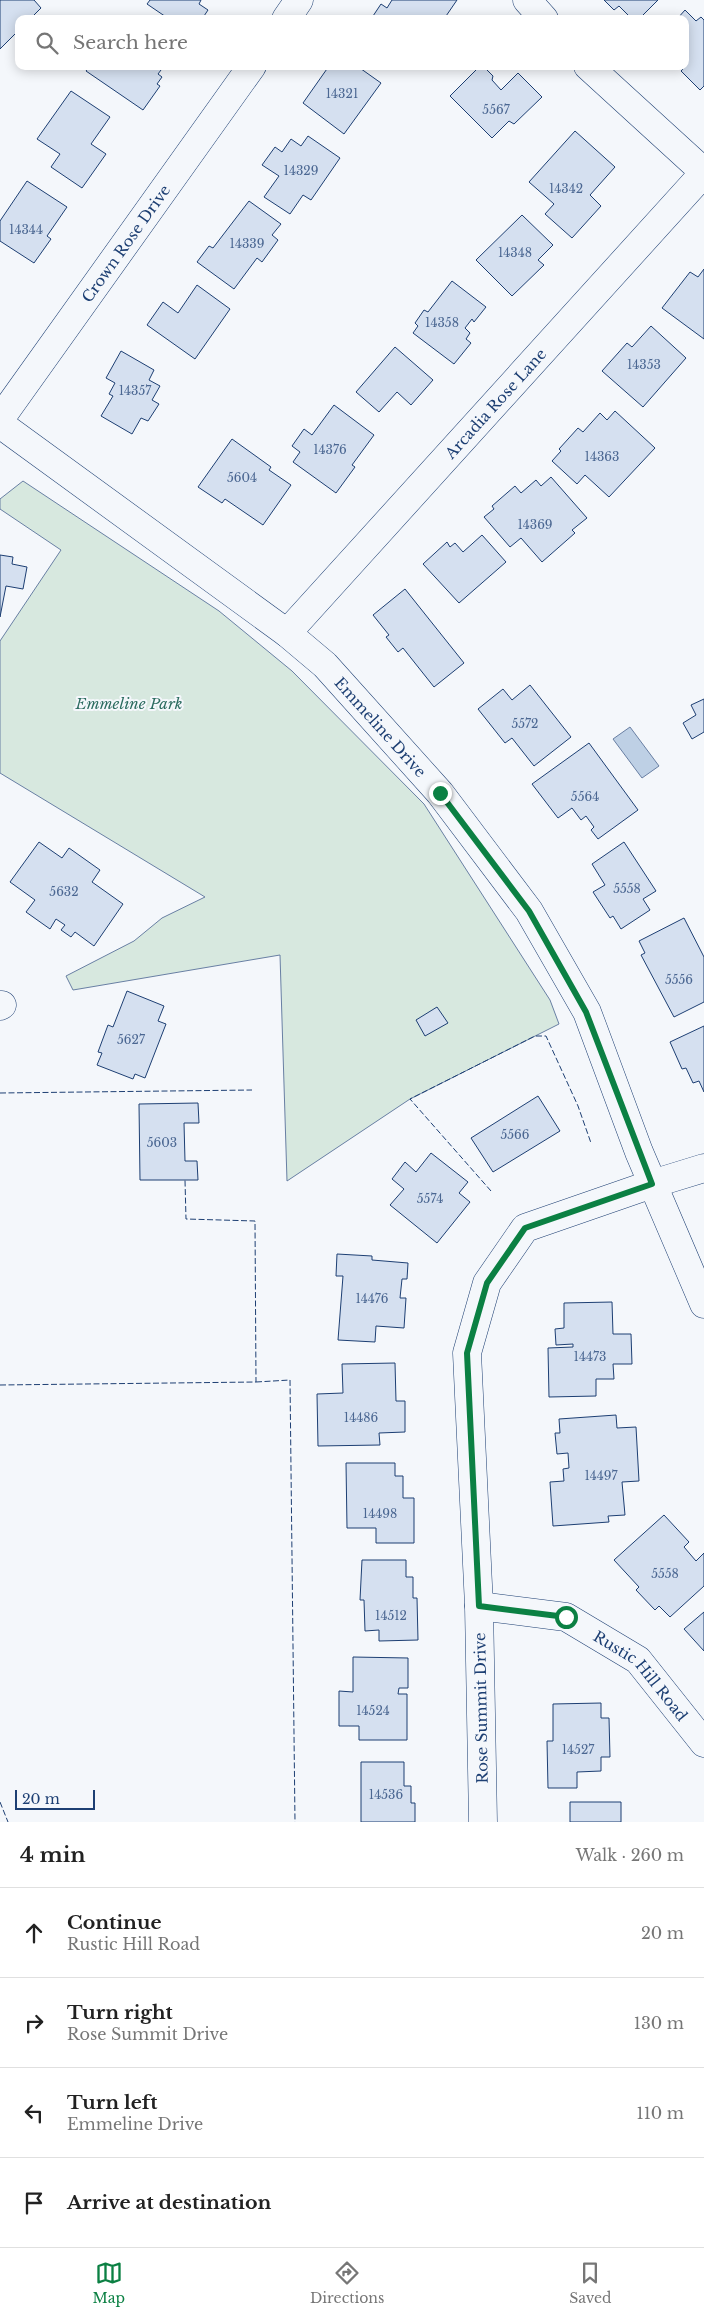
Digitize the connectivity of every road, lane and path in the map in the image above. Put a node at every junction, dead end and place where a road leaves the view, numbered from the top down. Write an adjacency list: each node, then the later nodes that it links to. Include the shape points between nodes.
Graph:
1 (299, 0): 3 (street)
2 (528, 0): 4 (street)
3 (289, 15)
4 (541, 15)
5 (249, 70): 8 (street, Crown Rose Drive)
6 (592, 70): 7 (street)
7 (704, 173): 10 (street, Arcadia Rose Lane)
8 (0, 419)
9 (0, 424): 10 (street, Emmeline Drive)
10 (286, 633): 12 (street, Emmeline Drive, via 325,664 440,793 529,911 586,1012)
11 (704, 1168): 12 (street, Rose Summit Drive)
12 (652, 1184): 13 (street, Emmeline Drive); 14 (street, Rose Summit Drive, via 525,1228 487,1283 467,1353)
13 (704, 1304)
14 (479, 1606): 15 (street, Rustic Hill Road, via 566,1617 638,1660); 16 (street, Rose Summit Drive)
15 (704, 1743)
16 (483, 1822)

